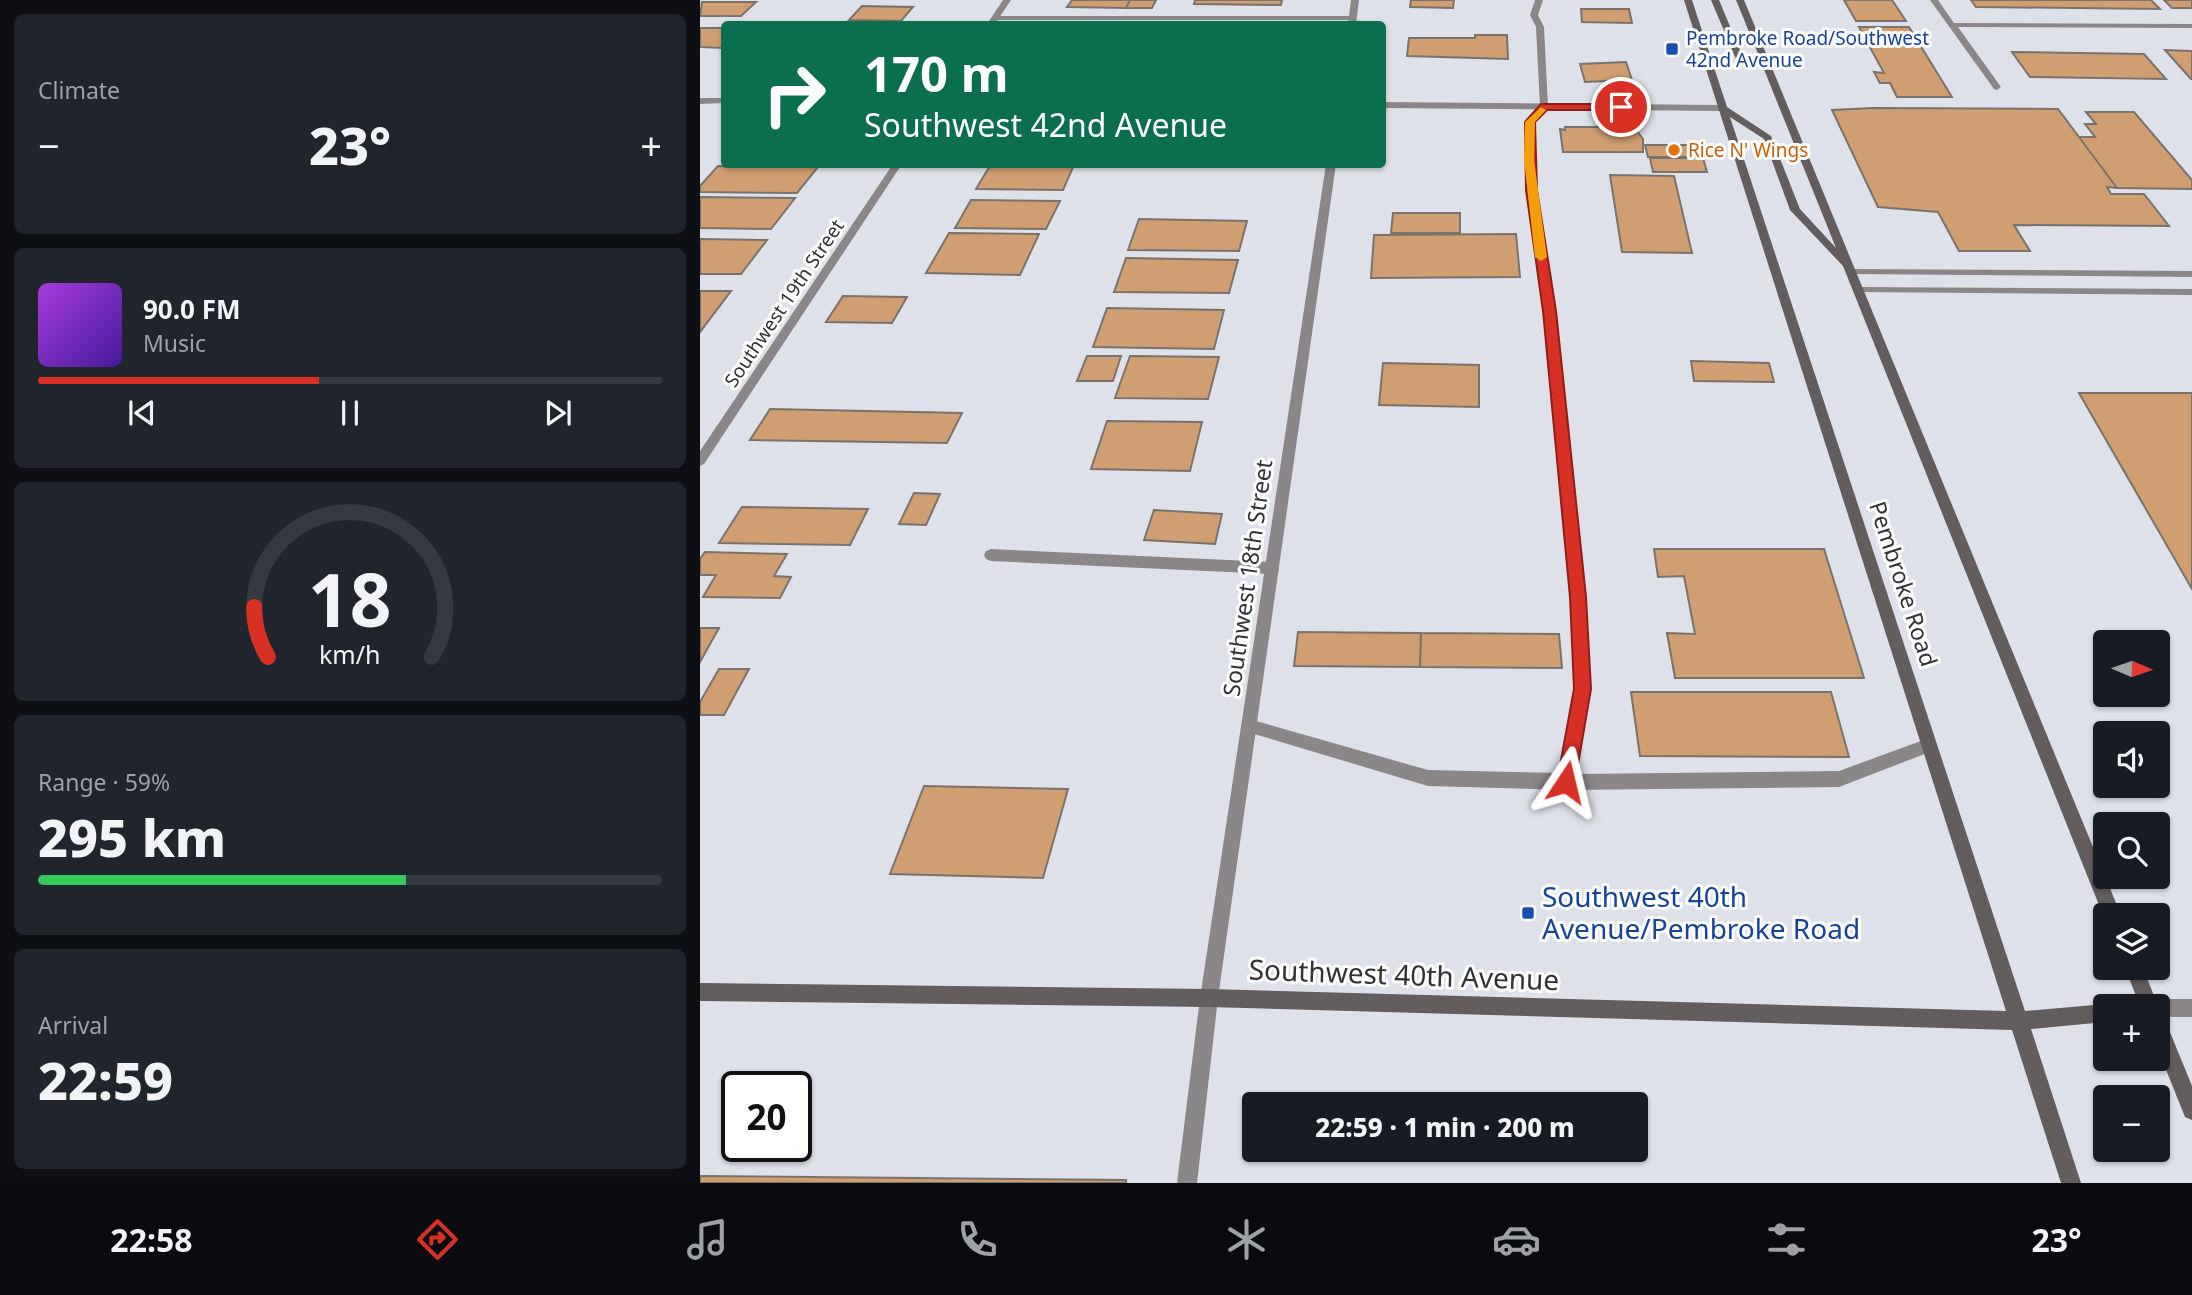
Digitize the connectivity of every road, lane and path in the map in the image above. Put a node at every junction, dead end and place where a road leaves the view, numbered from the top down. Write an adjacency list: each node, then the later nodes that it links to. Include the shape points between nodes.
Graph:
1 (1007, 0): 8 (street)
2 (1355, 0): 9 (street)
3 (1539, 0): 17 (street, via 1534,15 1540,27)
4 (1688, 0): 18 (main road, Pembroke Road)
5 (1715, 0): 12 (main road, via 1735,53 1743,61)
6 (1740, 0): 12 (main road)
7 (1934, 0): 10 (street)
8 (993, 21): 9 (street)
9 (1352, 21)
10 (1952, 25): 11 (street); 13 (street)
11 (2192, 26)
12 (1767, 66): 21 (main road)
13 (1997, 87)
14 (700, 101): 15 (street)
15 (721, 101)
16 (1386, 105): 17 (street)
17 (1544, 107): 18 (street); 34 (street, via 1530,122 1529,160 1554,352 1578,597 1582,689)
18 (1723, 108): 21 (main road, via 1768,138 1795,211); 33 (main road, Pembroke Road)
19 (895, 168): 29 (street, Southwest 19th Street)
20 (1330, 168): 31 (street, Southwest 18th Street)
21 (1852, 272): 22 (street); 25 (main road)
22 (1938, 273): 23 (street); 26 (street)
23 (2072, 275): 24 (street); 27 (street)
24 (2192, 275)
25 (1860, 290): 26 (street); 35 (main road)
26 (1947, 291): 27 (street)
27 (2082, 292): 28 (street)
28 (2192, 292)
29 (700, 461)
30 (991, 555): 31 (street)
31 (1272, 568): 32 (street, Southwest 18th Street)
32 (1249, 726): 34 (street, via 1428,778); 37 (street, Southwest 18th Street)
33 (1928, 745): 34 (street, via 1839,779); 41 (main road, Pembroke Road)
34 (1566, 782)
35 (2107, 903)
36 (700, 992): 37 (main road, Southwest 40th Avenue)
37 (1209, 998): 41 (main road, Southwest 40th Avenue); 44 (street, Southwest 18th Street)
38 (2192, 1008): 39 (street)
39 (2170, 1009)
40 (2093, 1014): 41 (main road, Southwest 40th Avenue)
41 (2019, 1021): 45 (main road, Pembroke Road)
42 (2170, 1056): 43 (main road)
43 (2192, 1110)
44 (1187, 1183)
45 (2071, 1183)

